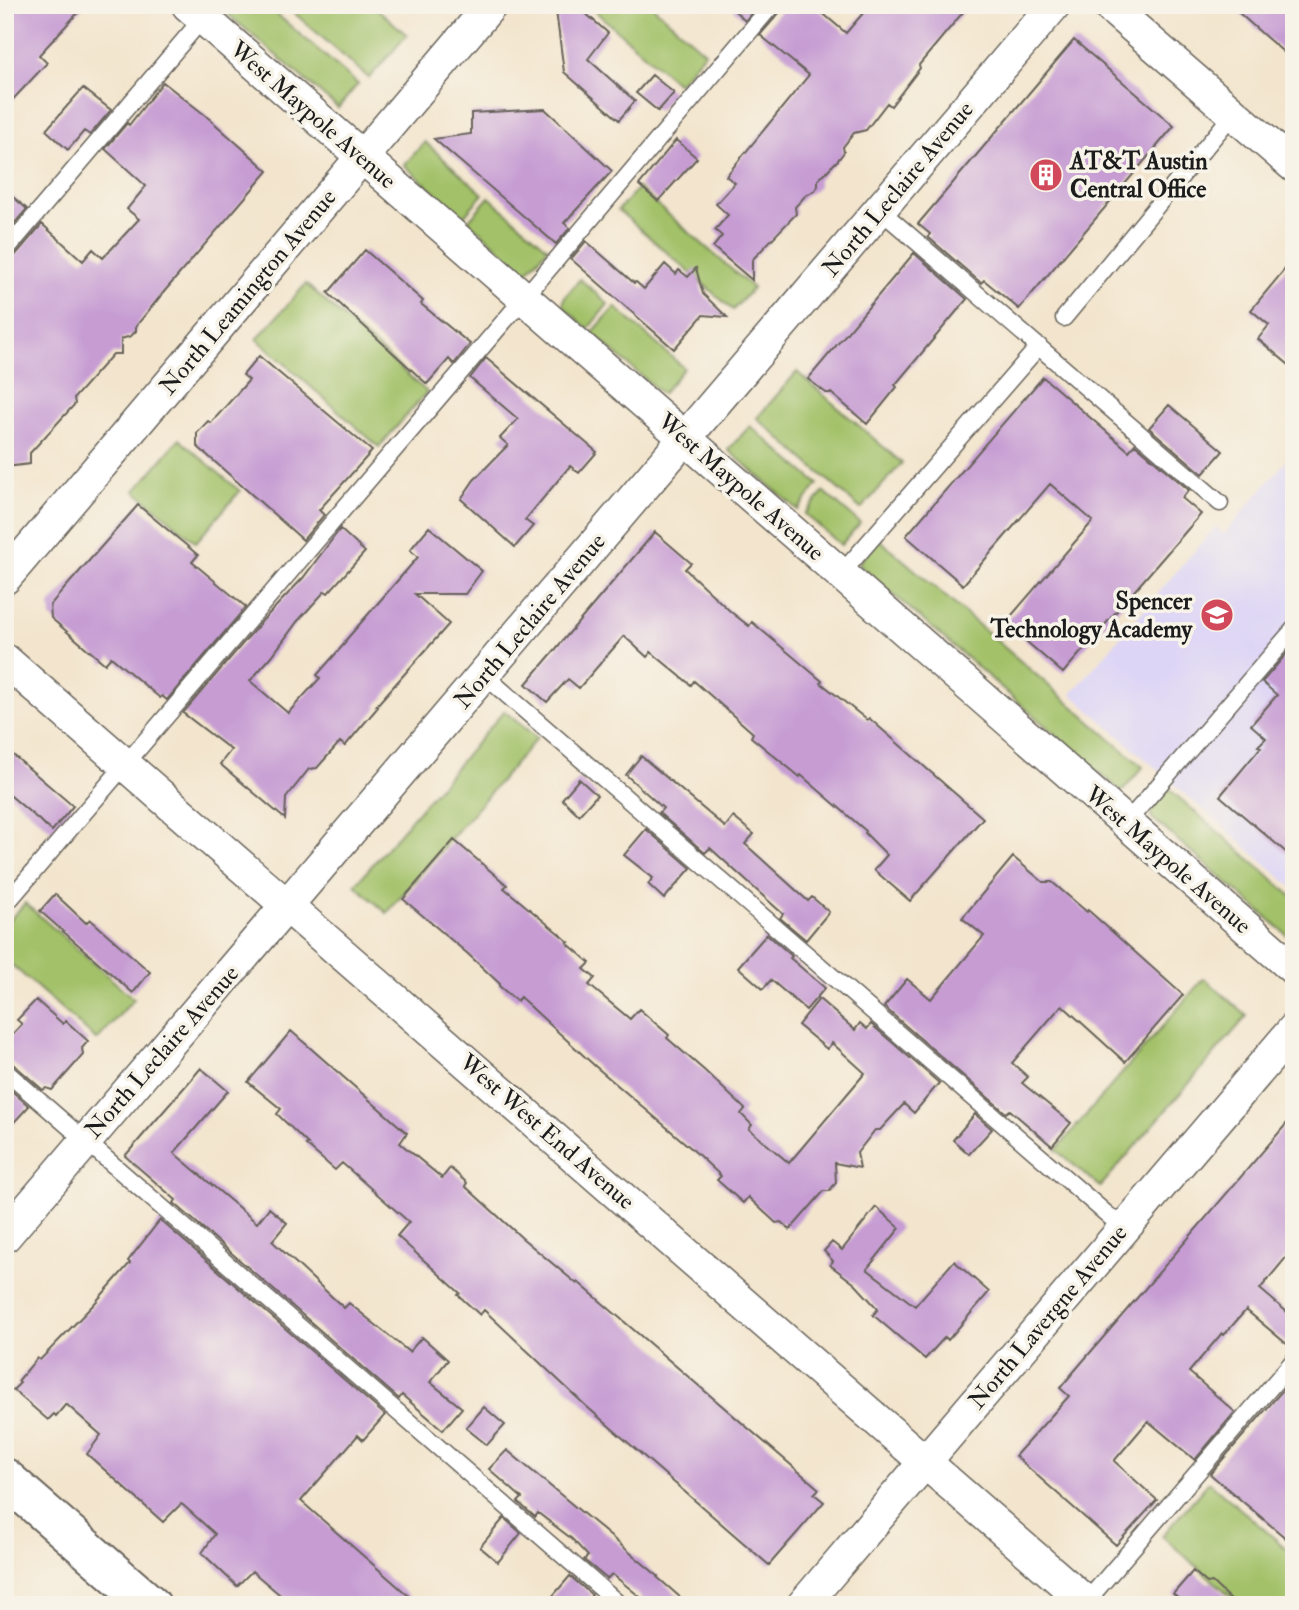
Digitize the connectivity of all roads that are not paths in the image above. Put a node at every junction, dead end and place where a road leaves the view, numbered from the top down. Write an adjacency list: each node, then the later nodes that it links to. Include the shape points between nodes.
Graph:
1 (491, 5): 7 (street, North Leamington Avenue)
2 (772, 5): 11 (lane)
3 (1054, 5): 9 (street, North Leclaire Avenue)
4 (1108, 5): 6 (street)
5 (202, 10): 7 (street, West Maypole Avenue); 10 (lane)
6 (1233, 114): 8 (street); 12 (lane)
7 (363, 157): 11 (street, West Maypole Avenue); 17 (street, North Leamington Avenue)
8 (1294, 166)
9 (880, 210): 13 (lane); 14 (street, North Leclaire Avenue)
10 (5, 251)
11 (524, 298): 14 (street, West Maypole Avenue); 21 (lane)
12 (1064, 318)
13 (1039, 346): 15 (lane); 16 (lane)
14 (685, 439): 16 (street, West Maypole Avenue); 20 (street, North Leclaire Avenue)
15 (1220, 503)
16 (841, 574): 22 (street, West Maypole Avenue)
17 (5, 578)
18 (1294, 629): 22 (lane)
19 (5, 660): 21 (street, West West End Avenue)
20 (484, 675): 24 (street, North Leclaire Avenue); 29 (lane)
21 (126, 765): 23 (lane); 24 (street, West West End Avenue)
22 (1126, 823): 25 (street, West Maypole Avenue)
23 (5, 905)
24 (287, 905): 28 (street, North Leclaire Avenue); 32 (street, West West End Avenue)
25 (1294, 970)
26 (1294, 1029): 29 (street, North Lavergne Avenue)
27 (5, 1070): 28 (lane)
28 (85, 1142): 30 (street, North Leclaire Avenue); 36 (lane)
29 (1124, 1229): 32 (street, North Lavergne Avenue)
30 (5, 1236)
31 (1294, 1360): 34 (lane)
32 (925, 1462): 34 (street, West West End Avenue); 37 (street, North Lavergne Avenue)
33 (5, 1478): 35 (street)
34 (1088, 1604)
35 (151, 1605)
36 (620, 1605)
37 (803, 1605)

